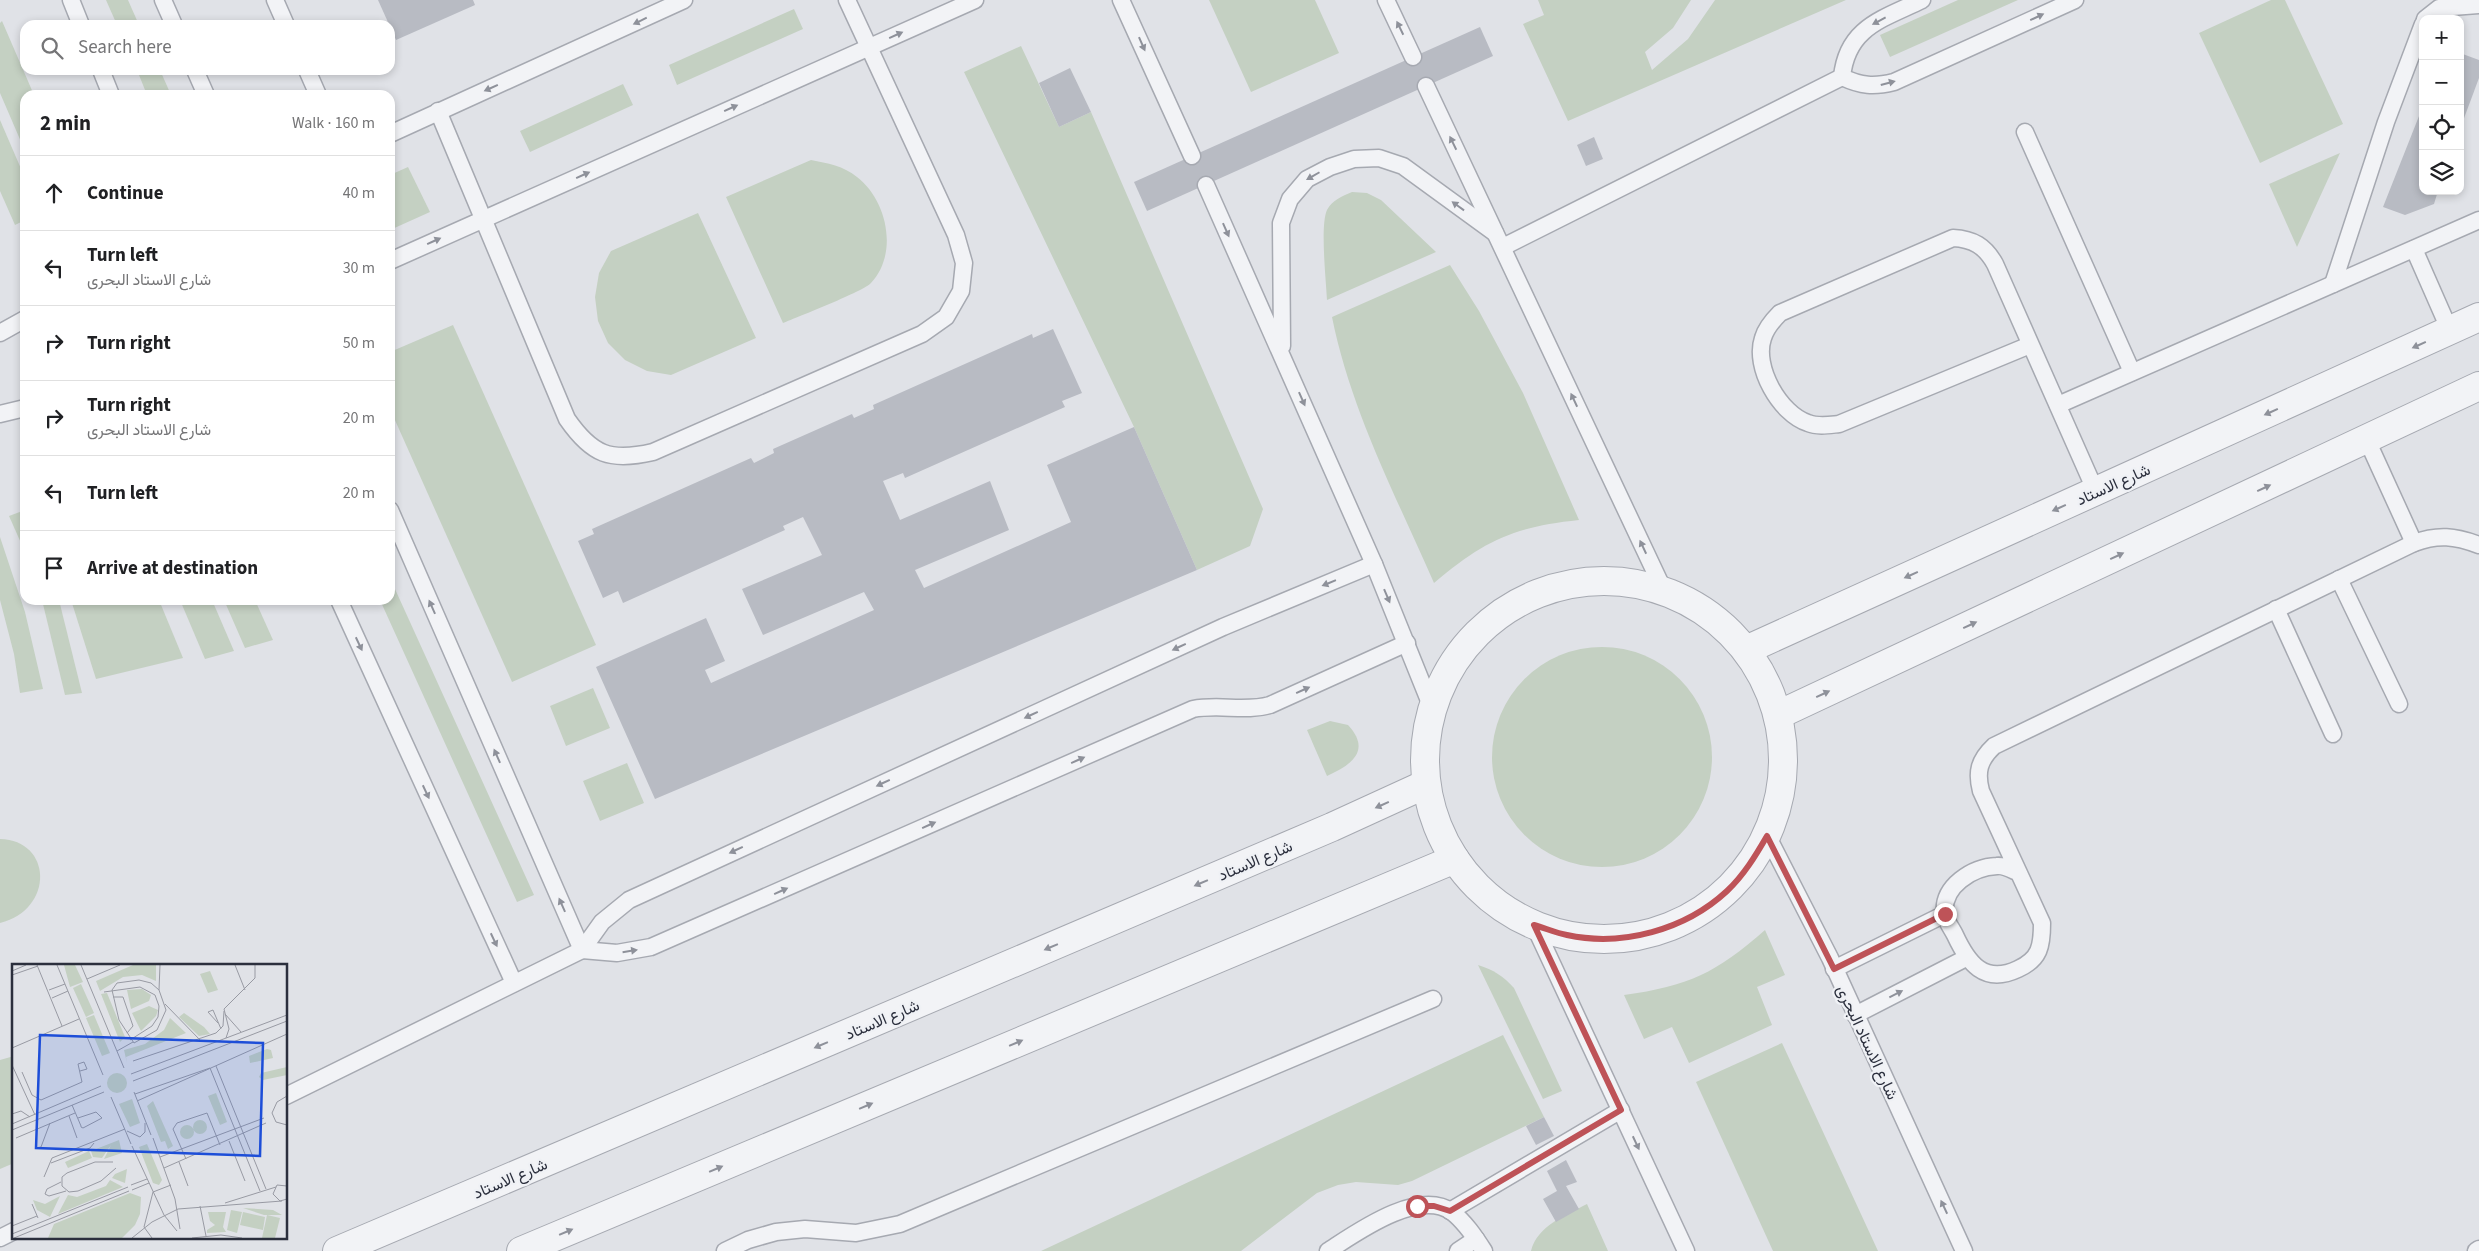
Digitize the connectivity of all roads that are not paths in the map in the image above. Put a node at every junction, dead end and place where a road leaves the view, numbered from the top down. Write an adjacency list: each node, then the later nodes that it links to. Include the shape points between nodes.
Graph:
1 (71, 0): 13 (lane)
2 (163, 0): 14 (lane)
3 (275, 0): 15 (lane)
4 (684, 0): 27 (lane, one-way to 27)
5 (847, 0): 17 (lane)
6 (975, 0): 17 (lane, one-way to 6)
7 (1122, 0): 30 (lane, one-way to 30)
8 (1386, 0): 18 (lane, one-way to 8)
9 (1922, 0): 22 (lane, one-way to 22, via 1862,31 1850,44 1843,60)
10 (2074, 0): 22 (lane, one-way to 10, via 1858,85 1894,82)
11 (2479, 5): 12 (lane, via 2439,8)
12 (2430, 15)
13 (80, 20)
14 (172, 20)
15 (284, 20)
16 (2419, 35): 37 (lane, via 2386,122)
17 (870, 46): 32 (lane, one-way to 17); 32 (lane, via 956,235 964,263 961,291 946,317 922,334 653,452 628,458 603,453 582,440 567,419)
18 (1413, 57)
19 (103, 75): 24 (lane)
20 (197, 75): 25 (lane)
21 (309, 75): 26 (lane)
22 (1842, 77): 34 (lane)
23 (1426, 86): 34 (lane, one-way to 23)
24 (109, 90)
25 (204, 90)
26 (316, 90)
27 (438, 111): 28 (lane); 32 (lane)
28 (395, 132)
29 (2025, 132): 44 (lane)
30 (1192, 156)
31 (1206, 185): 43 (lane, one-way to 43)
32 (484, 219): 36 (lane, one-way to 32)
33 (2479, 220): 35 (lane)
34 (1500, 241): 43 (lane, one-way to 43, via 1403,166 1379,158 1354,159 1330,167 1307,179 1290,199 1281,223); 56 (lane, one-way to 34)
35 (2414, 249): 37 (lane); 40 (lane)
36 (395, 259)
37 (2333, 284): 44 (lane)
38 (2479, 317): 40 (street, شارع الاستاد)
39 (20, 322): 41 (lane)
40 (2450, 331): 50 (street, شارع الاستاد, one-way to 50)
41 (0, 333)
42 (2030, 345): 42 (lane, via 1989,253 1967,239 1953,238 1780,313 1762,338 1761,354 1776,397 1784,409 1810,424 1824,426 1839,424); 46 (lane)
43 (1282, 354): 54 (lane, one-way to 54)
44 (2132, 372): 46 (lane)
45 (2479, 386): 49 (street)
46 (2058, 405): 50 (lane)
47 (20, 409): 48 (lane)
48 (0, 414)
49 (2367, 440): 52 (lane); 63 (street, one-way to 49)
50 (2096, 492): 60 (street, شارع الاستاد, one-way to 60)
51 (395, 521): 71 (lane, one-way to 51)
52 (2414, 543): 53 (lane, via 2450,536); 55 (lane)
53 (2479, 545)
54 (1374, 564): 59 (lane, one-way to 59); 71 (lane, one-way to 71, via 1223,626 629,900 602,922)
55 (2339, 579): 58 (lane); 61 (lane)
56 (1664, 591): 60 (street, via 1710,614); 62 (street, via 1629,583 1593,581 1557,587 1523,600 1493,619 1466,644 1446,674)
57 (341, 605): 74 (lane, one-way to 74)
58 (2276, 609): 64 (lane); 68 (lane, via 1989,750 1978,766 1981,792)
59 (1407, 643): 62 (lane); 71 (lane, one-way to 59, via 617,953 651,948 1194,709 1263,707)
60 (1746, 650): 63 (street, via 1766,681)
61 (2399, 704)
62 (1432, 708): 65 (street, via 1426,742)
63 (1778, 715): 66 (street, via 1784,746 1784,776 1778,807)
64 (2333, 734)
65 (1426, 784): 67 (street, via 1432,811); 83 (street, شارع الاستاد, one-way to 83)
66 (1767, 836): 70 (street, via 1750,865 1727,891 1700,912 1669,927 1636,936 1601,939 1567,935); 73 (lane, شارع الاستاد البحرى)
67 (1455, 859): 70 (street, via 1483,892 1503,908); 84 (street, one-way to 67)
68 (2019, 873): 69 (lane, via 2000,865 1979,868 1961,878 1948,895); 72 (lane, via 2042,923 2042,946 2028,964 2006,975 1983,973)
69 (1945, 914): 72 (lane); 73 (lane)
70 (1534, 925): 78 (lane)
71 (582, 950): 74 (lane)
72 (1966, 958): 76 (lane, one-way to 72)
73 (1834, 969): 76 (lane, شارع الاستاد البحرى)
74 (514, 983): 77 (lane)
75 (1433, 999): 85 (lane, via 900,1224 856,1232 805,1229 776,1232)
76 (1856, 1015): 89 (lane, شارع الاستاد البحرى, one-way to 76)
77 (288, 1095)
78 (1621, 1110): 79 (lane); 88 (lane, one-way to 88)
79 (1450, 1211): 82 (lane); 86 (lane, via 1434,1206 1417,1206 1401,1211 1364,1228)
80 (12, 1232): 81 (lane)
81 (0, 1238)
82 (1480, 1245): 87 (lane)
83 (337, 1251)
84 (521, 1251)
85 (725, 1251)
86 (1328, 1251)
87 (1458, 1251)
88 (1686, 1251)
89 (1964, 1251)

